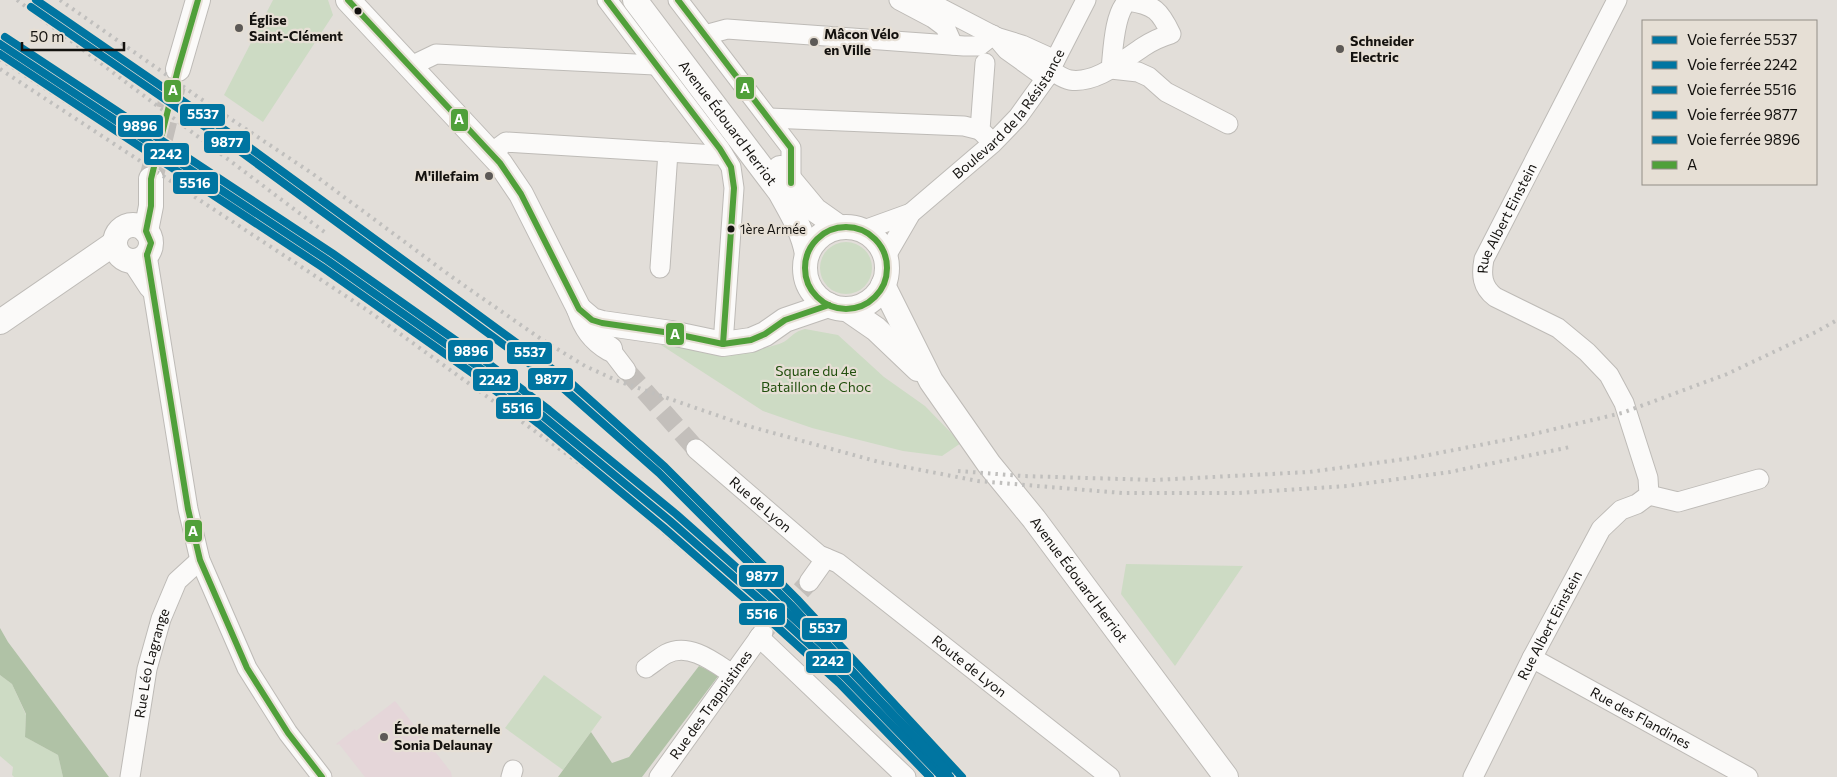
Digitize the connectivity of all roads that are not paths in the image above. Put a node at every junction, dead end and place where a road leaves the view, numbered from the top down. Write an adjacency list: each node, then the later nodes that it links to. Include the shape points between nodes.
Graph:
1 (198, 0): 17 (main road)
2 (348, 0): 16 (main road)
3 (607, 0): 15 (street)
4 (635, 0): 31 (main road, Avenue Édouard Herriot, via 780,192 797,221)
5 (656, 0): 27 (main road, Avenue Édouard Herriot)
6 (678, 0): 11 (street)
7 (899, 0): 13 (street, via 945,27)
8 (925, 0): 12 (street)
9 (1086, 0): 18 (street, Boulevard de la Résistance)
10 (1617, 0): 49 (street, Rue Albert Einstein, via 1484,259 1481,272 1487,291 1558,328 1609,375 1624,403 1648,478)
11 (705, 35): 13 (street, via 727,29); 20 (street)
12 (994, 36): 13 (street, via 978,46); 18 (street, via 1022,45)
13 (953, 45)
14 (985, 63): 22 (street)
15 (655, 65): 16 (street, via 436,54); 26 (street)
16 (411, 66): 24 (main road)
17 (178, 69)
18 (1050, 69): 19 (street, via 1068,80 1080,81); 23 (street, Boulevard de la Résistance, via 1018,117)
19 (1112, 69): 19 (street, via 1144,46 1171,34 1161,14 1128,1 1124,4 1119,14); 21 (street, via 1138,72 1149,77 1166,92)
20 (769, 118): 22 (street, via 964,126); 27 (street, via 791,148)
21 (1228, 124)
22 (980, 130): 23 (street)
23 (993, 143): 28 (street, Boulevard de la Résistance)
24 (491, 152): 25 (street, via 506,142); 38 (main road, via 521,194)
25 (668, 152): 26 (street); 34 (street)
26 (723, 154): 43 (street, via 731,167 734,188)
27 (792, 183): 29 (main road, Avenue Édouard Herriot, via 815,210)
28 (911, 213): 30 (street, Boulevard de la Résistance); 33 (street, Boulevard de la Résistance)
29 (839, 226): 30 (main road); 31 (main road, via 819,236)
30 (864, 230): 33 (main road, via 881,245)
31 (807, 254): 35 (main road)
32 (122, 255): 32 (main road, via 117,234 120,230 140,228 151,243); 40 (main road); 51 (street, via 154,295 186,499)
33 (886, 256): 36 (main road)
34 (660, 268)
35 (806, 279): 37 (main road, via 815,294); 39 (main road)
36 (884, 285): 37 (main road, via 869,302 858,307); 46 (main road, Avenue Édouard Herriot)
37 (838, 307): 39 (main road); 46 (main road, Avenue Édouard Herriot, via 876,329)
38 (579, 309): 41 (main road, via 592,320); 44 (main road, via 593,336)
39 (785, 320): 43 (main road, via 751,340)
40 (0, 322)
41 (625, 326): 42 (main road); 44 (main road, via 613,336)
42 (671, 333): 43 (main road); 44 (main road)
43 (723, 344)
44 (610, 349): 45 (street)
45 (626, 370)
46 (931, 382): 61 (main road, Avenue Édouard Herriot, via 989,464)
47 (696, 448): 50 (street, Rue de Lyon)
48 (1759, 479): 49 (street, via 1678,502)
49 (1648, 495): 53 (street, Rue Albert Einstein, via 1637,504 1621,510 1601,529)
50 (826, 558): 52 (street); 60 (street, Route de Lyon, via 838,563)
51 (200, 560): 56 (street, Rue Léo Lagrange, via 178,581 161,620 147,669); 57 (street, via 247,668 288,733)
52 (809, 582)
53 (1532, 658): 62 (street, Rue Albert Einstein); 63 (street, Rue des Flandines)
54 (646, 668): 55 (street, via 667,653 681,650 704,655)
55 (732, 674): 58 (street, Rue des Trappistines); 59 (street, Rue des Trappistines, via 761,635)
56 (130, 777)
57 (322, 777)
58 (660, 777)
59 (906, 777)
60 (1110, 777)
61 (1226, 777)
62 (1473, 777)
63 (1748, 777)

